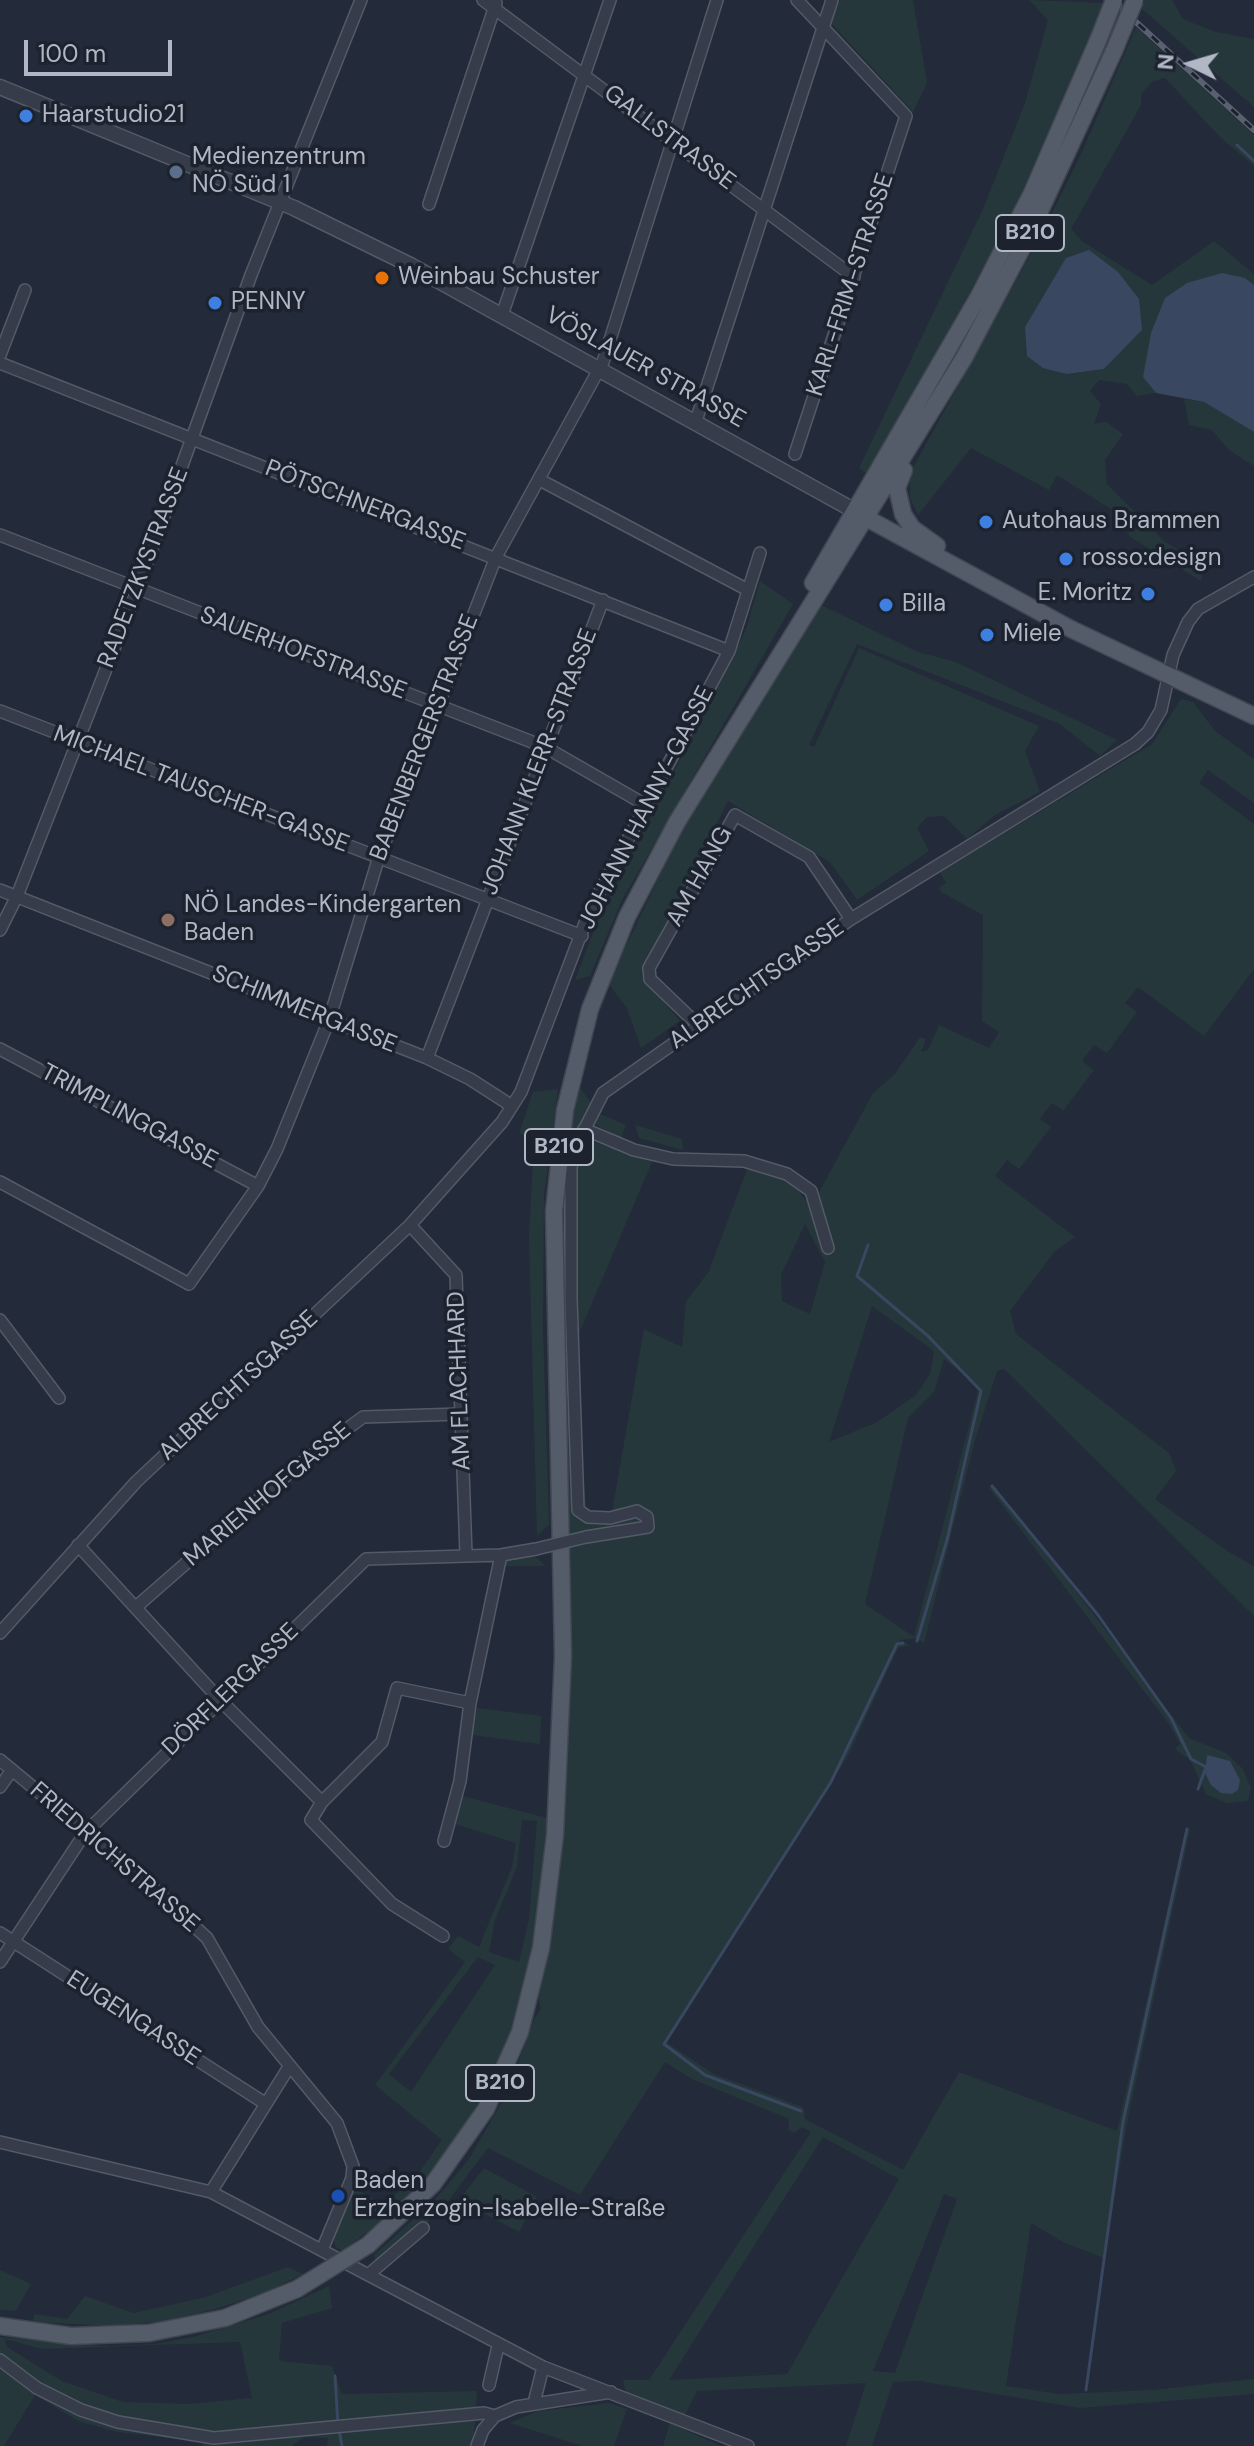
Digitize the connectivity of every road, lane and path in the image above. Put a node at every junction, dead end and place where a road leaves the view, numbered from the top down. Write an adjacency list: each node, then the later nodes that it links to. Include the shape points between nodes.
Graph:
1 (361, 0): 14 (street, RADETZKYSTRASSE)
2 (483, 0): 9 (street, GALLSTRASSE)
3 (610, 0): 11 (street)
4 (717, 0): 13 (street, BABENBERGERSTRASSE)
5 (797, 0): 10 (street)
6 (832, 0): 10 (street)
7 (1114, 0): 28 (main road, B210, bridge, via 1032,193)
8 (1135, 0): 23 (main road, B210, bridge, via 1028,237)
9 (496, 3): 11 (street, GALLSTRASSE); 15 (street)
10 (823, 26): 16 (street); 17 (street, KARL-FRIM-STRASSE, via 906,116)
11 (584, 75): 13 (street, GALLSTRASSE); 19 (street)
12 (0, 87): 14 (street, VÖSLAUER STRASSE)
13 (674, 141): 16 (street, GALLSTRASSE); 22 (street, BABENBERGERSTRASSE)
14 (281, 203): 19 (street, VÖSLAUER STRASSE); 25 (street, RADETZKYSTRASSE)
15 (429, 204)
16 (764, 208): 17 (street, GALLSTRASSE); 24 (street)
17 (854, 277): 26 (street, KARL-FRIM-STRASSE)
18 (25, 290): 20 (street)
19 (502, 315): 22 (street, VÖSLAUER STRASSE)
20 (0, 355)
21 (0, 363): 25 (street, PÖTSCHNERGASSE)
22 (599, 372): 24 (street, VÖSLAUER STRASSE); 27 (street, BABENBERGERSTRASSE)
23 (935, 408): 28 (main road, B210); 32 (main road, B210, via 902,474 899,503 912,528)
24 (695, 424): 28 (street, VÖSLAUER STRASSE)
25 (193, 439): 31 (street, PÖTSCHNERGASSE); 35 (street, RADETZKYSTRASSE)
26 (795, 454)
27 (540, 480): 31 (street, BABENBERGERSTRASSE); 34 (street)
28 (860, 514): 32 (main road, VÖSLAUER STRASSE); 90 (main road, B210, bridge, via 677,822 627,917 590,1009 565,1110 553,1243 562,1539 561,1729 551,1880 536,1978 510,2058 486,2109 433,2184 368,2245 297,2289 225,2318 149,2333 71,2336)
29 (0, 535): 35 (street, SAUERHOFSTRASSE)
30 (760, 553): 34 (street, JOHANN HANNY-GASSE)
31 (496, 557): 36 (street, PÖTSCHNERGASSE); 39 (street, BABENBERGERSTRASSE)
32 (957, 567): 38 (main road, VÖSLAUER STRASSE)
33 (1254, 577): 38 (street, ALBRECHTSGASSE, via 1198,609 1173,655)
34 (746, 589): 37 (street, JOHANN HANNY-GASSE)
35 (137, 590): 39 (street, SAUERHOFSTRASSE); 42 (street, RADETZKYSTRASSE)
36 (603, 600): 37 (street, PÖTSCHNERGASSE); 43 (street, JOHANN KLERR-STRASSE)
37 (729, 651): 44 (street, JOHANN HANNY-GASSE)
38 (1170, 676): 41 (main road, VÖSLAUER STRASSE); 49 (street, ALBRECHTSGASSE, via 1161,710 1135,744)
39 (436, 705): 43 (street, SAUERHOFSTRASSE); 45 (street, BABENBERGERSTRASSE)
40 (0, 711): 42 (street, MICHAEL TAUSCHER-GASSE)
41 (1254, 716)
42 (77, 742): 45 (street, MICHAEL TAUSCHER-GASSE); 47 (street, RADETZKYSTRASSE)
43 (545, 747): 44 (street, SAUERHOFSTRASSE); 48 (street, JOHANN KLERR-STRASSE)
44 (644, 804): 51 (street, JOHANN HANNY-GASSE)
45 (378, 860): 48 (street, MICHAEL TAUSCHER-GASSE); 52 (street, BABENBERGERSTRASSE)
46 (0, 890): 47 (street, SCHIMMERGASSE)
47 (17, 896): 50 (street, RADETZKYSTRASSE); 52 (street, SCHIMMERGASSE)
48 (486, 899): 51 (street, MICHAEL TAUSCHER-GASSE); 55 (street, JOHANN KLERR-STRASSE)
49 (851, 919): 53 (street, ALBRECHTSGASSE); 53 (street, AM HANG, via 809,857 735,815 649,968 650,979)
50 (0, 930)
51 (582, 936): 56 (street, JOHANN HANNY-GASSE)
52 (329, 1020): 55 (street, SCHIMMERGASSE); 59 (street, BABENBERGERSTRASSE)
53 (699, 1026): 57 (street, ALBRECHTSGASSE, via 603,1093)
54 (0, 1049): 59 (street, TRIMPLINGGASSE)
55 (427, 1058): 56 (street, SCHIMMERGASSE)
56 (512, 1106): 60 (street, ALBRECHTSGASSE)
57 (584, 1129): 61 (street, via 673,1159 744,1161 787,1174 811,1191); 65 (street, ALBRECHTSGASSE, via 571,1168 570,1213 578,1510 588,1517 610,1518 637,1511 647,1517 648,1527)
58 (0, 1182): 59 (street, BABENBERGERSTRASSE, via 189,1284)
59 (258, 1186)
60 (410, 1225): 64 (street, AM FLACHHARD, via 456,1275); 66 (street, ALBRECHTSGASSE, via 147,1471)
61 (828, 1248)
62 (0, 1320): 63 (street)
63 (59, 1398)
64 (461, 1414): 67 (street, AM FLACHHARD); 69 (street, MARIENHOFGASSE, via 363,1417 296,1467)
65 (586, 1537): 68 (street, DÖRFLERGASSE, bridge)
66 (78, 1545): 69 (street); 70 (street, ALBRECHTSGASSE)
67 (466, 1554): 68 (street, DÖRFLERGASSE); 71 (street, DÖRFLERGASSE, via 366,1559)
68 (501, 1555): 72 (street)
69 (136, 1607): 71 (street)
70 (0, 1633)
71 (220, 1700): 76 (street); 77 (street, DÖRFLERGASSE)
72 (470, 1703): 76 (street, via 397,1688 382,1742); 78 (street, via 460,1781)
73 (0, 1760): 74 (street, FRIEDRICHSTRASSE)
74 (12, 1770): 75 (street); 77 (street, FRIEDRICHSTRASSE)
75 (0, 1787)
76 (322, 1802): 80 (street, via 311,1820 392,1904)
77 (85, 1833): 81 (street, DÖRFLERGASSE); 83 (street, FRIEDRICHSTRASSE, via 207,1938 258,2027)
78 (444, 1841)
79 (0, 1933): 81 (street, EUGENGASSE)
80 (443, 1936)
81 (13, 1942): 82 (street, DÖRFLERGASSE); 84 (street, EUGENGASSE)
82 (0, 1962)
83 (289, 2067): 84 (street); 88 (street, FRIEDRICHSTRASSE, via 337,2123 353,2166)
84 (266, 2104): 86 (street)
85 (0, 2142): 86 (street)
86 (211, 2192): 88 (street)
87 (423, 2228): 89 (street)
88 (322, 2250): 89 (street)
89 (368, 2275): 91 (street)
90 (0, 2326)
91 (498, 2346): 93 (street); 94 (street)
92 (0, 2360): 97 (street, via 37,2388 81,2410 118,2422 214,2438)
93 (543, 2367): 95 (street); 96 (street)
94 (489, 2385)
95 (611, 2392): 96 (street); 99 (street)
96 (534, 2403): 97 (street)
97 (495, 2416): 98 (street)
98 (477, 2446)
99 (748, 2446)

